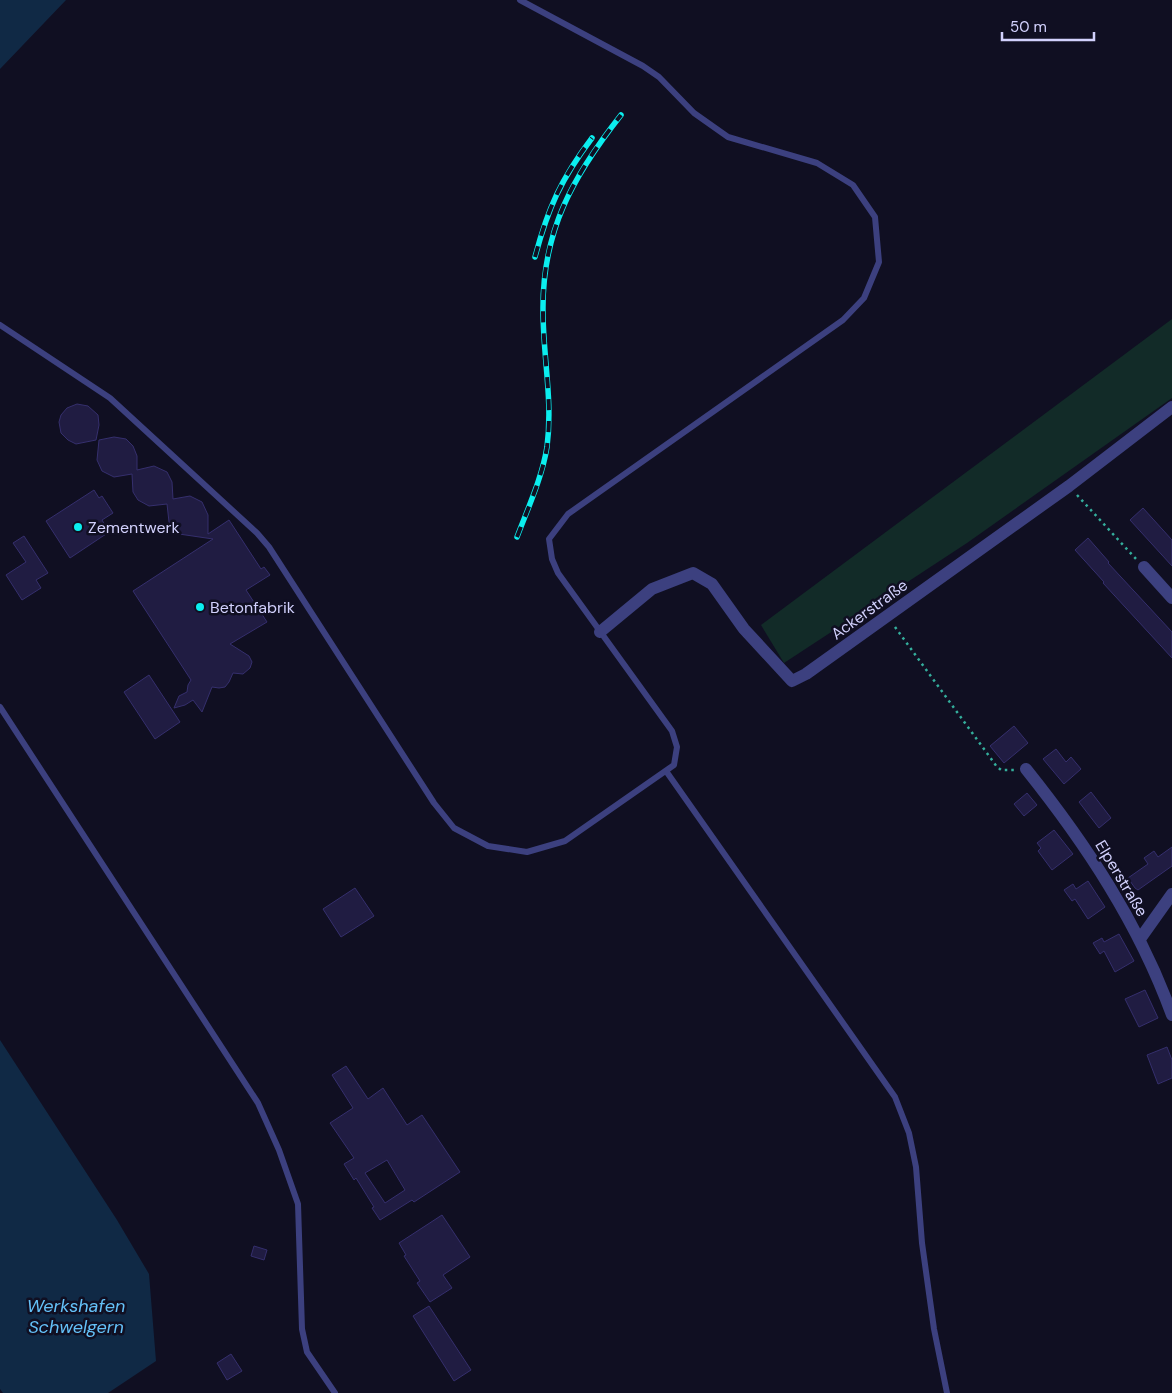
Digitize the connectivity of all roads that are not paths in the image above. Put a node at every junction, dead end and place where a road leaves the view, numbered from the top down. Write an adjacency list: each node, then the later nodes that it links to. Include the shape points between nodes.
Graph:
1 (520, 0): 6 (lane, via 643,66 659,77 694,113 728,137 816,163 853,185 875,217 879,262 864,298 843,320 568,514 549,539 558,573)
2 (0, 325): 9 (lane, via 110,398 257,533 434,803 454,828 488,846 527,852 566,841)
3 (1172, 407): 6 (street, Ackerstraße, via 1069,486 792,681 744,629 712,584 693,573 652,589)
4 (1144, 568): 5 (street)
5 (1172, 598)
6 (600, 632): 9 (lane, via 672,730 677,747 674,765)
7 (0, 707): 13 (lane, via 258,1103 280,1150 298,1204 302,1329 307,1352)
8 (1026, 769): 11 (street, Elperstraße, via 1093,859)
9 (666, 771): 14 (lane, via 895,1097 909,1133 916,1167 922,1243)
10 (1172, 894): 11 (street)
11 (1140, 939): 12 (street, Elperstraße)
12 (1172, 1014)
13 (334, 1393)
14 (947, 1393)

